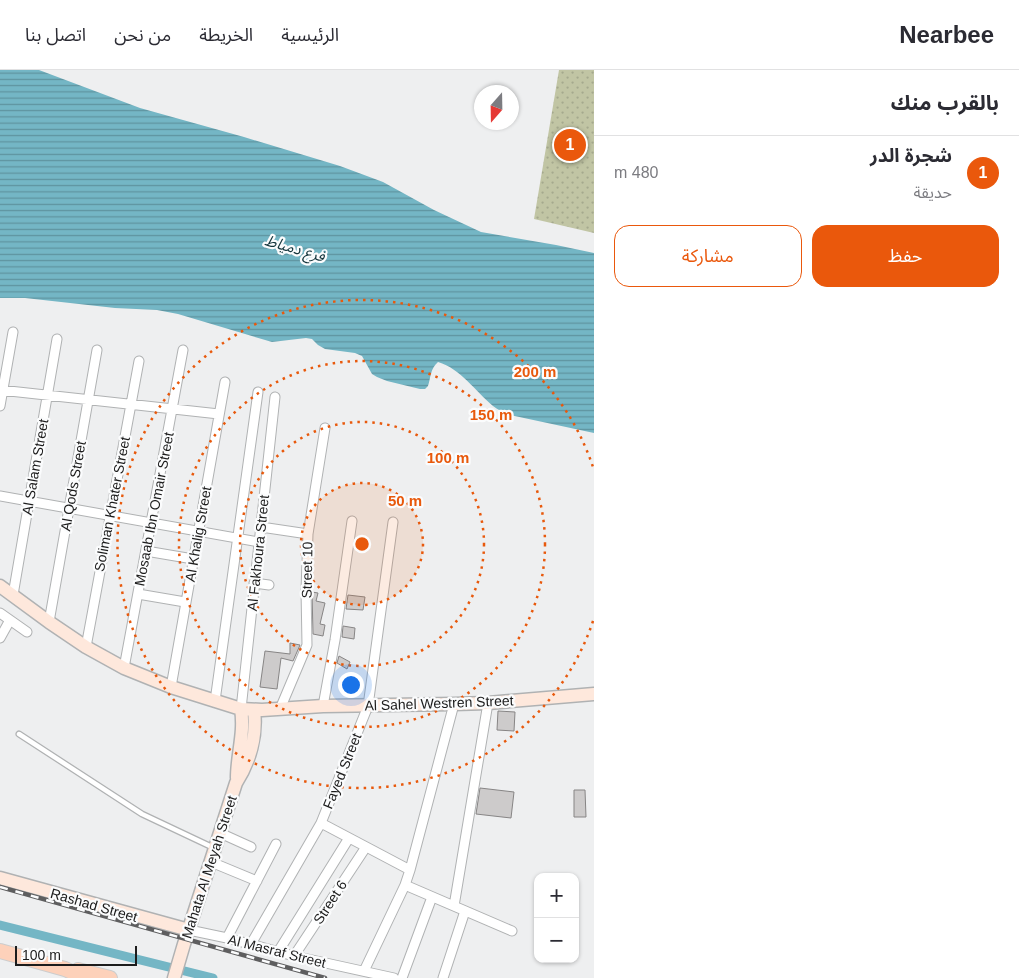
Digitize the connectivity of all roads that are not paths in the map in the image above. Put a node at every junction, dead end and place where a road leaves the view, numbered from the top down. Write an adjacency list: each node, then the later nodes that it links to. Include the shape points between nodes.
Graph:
1 (13, 332): 5 (street)
2 (57, 339): 10 (street, Al Salam Street)
3 (97, 350): 12 (street, Al Qods Street)
4 (183, 350): 15 (street, Mosaab Ibn Omair Street)
5 (4, 358): 8 (street)
6 (139, 361): 13 (street, Soliman Khater Street)
7 (226, 382): 16 (street, Al Khalig Street)
8 (1, 390): 10 (street); 14 (street)
9 (258, 392): 28 (street)
10 (47, 395): 12 (street); 19 (street, Al Salam Street)
11 (275, 397): 25 (street, Al Fakhoura Street)
12 (89, 400): 13 (street); 20 (street, Al Qods Street)
13 (131, 404): 15 (street); 21 (street, Soliman Khater Street)
14 (0, 406)
15 (172, 409): 16 (street); 24 (street, Mosaab Ibn Omair Street)
16 (219, 414): 26 (street, Al Khalig Street)
17 (325, 428): 27 (street, Street 10)
18 (0, 496): 19 (street)
19 (30, 501): 20 (street); 36 (street, Al Salam Street)
20 (69, 508): 21 (street); 40 (street, Al Qods Street)
21 (110, 515): 24 (street); 43 (street, Soliman Khater Street)
22 (352, 521): 50 (street)
23 (393, 522): 51 (street, Fayed Street)
24 (151, 523): 26 (street); 30 (street, Mosaab Ibn Omair Street)
25 (261, 527): 27 (street); 29 (street, Al Fakhoura Street)
26 (198, 531): 28 (street); 31 (street, Al Khalig Street)
27 (308, 534): 53 (street, Street 10, via 307,645)
28 (238, 538): 29 (street); 47 (street)
29 (259, 542): 32 (street, Al Fakhoura Street)
30 (146, 551): 31 (street); 35 (street, Mosaab Ibn Omair Street)
31 (193, 559): 37 (street, Al Khalig Street)
32 (254, 583): 33 (street); 52 (street, Al Fakhoura Street)
33 (269, 585)
34 (0, 586): 36 (main road, Al Sahel Westren Street)
35 (138, 594): 37 (street); 44 (street, Mosaab Ibn Omair Street)
36 (13, 595): 40 (main road, Al Sahel Westren Street)
37 (185, 602): 45 (street, Al Khalig Street)
38 (0, 613): 39 (street)
39 (10, 620): 41 (street); 42 (street)
40 (49, 622): 43 (main road, Al Sahel Westren Street)
41 (26, 632)
42 (0, 638)
43 (86, 647): 44 (main road, Al Sahel Westren Street)
44 (124, 668): 45 (main road, Al Sahel Westren Street)
45 (171, 687): 47 (main road, Al Sahel Westren Street)
46 (594, 694): 48 (main road, Al Sahel Westren Street)
47 (215, 701): 52 (main road, Al Sahel Westren Street)
48 (488, 703): 49 (main road, Al Sahel Westren Street); 68 (street)
49 (454, 704): 51 (main road, Al Sahel Westren Street); 63 (street)
50 (324, 706): 51 (main road, Al Sahel Westren Street); 53 (main road, Al Sahel Westren Street)
51 (368, 706): 55 (street, Fayed Street)
52 (248, 709): 53 (main road, Al Sahel Westren Street); 56 (main road, Mahata Al Meyah Street, via 256,720 251,750 236,783)
53 (280, 709)
54 (19, 734): 61 (lane, via 142,814)
55 (321, 823): 57 (street); 73 (street, Fayed Street)
56 (220, 833): 59 (street); 61 (main road, Mahata Al Meyah Street)
57 (349, 838): 60 (street); 75 (street)
58 (276, 844): 65 (street)
59 (251, 847)
60 (366, 847): 63 (street); 76 (street, Street 6)
61 (215, 848): 62 (main road, Mahata Al Meyah Street)
62 (211, 862): 65 (street); 70 (main road, Mahata Al Meyah Street)
63 (410, 870): 66 (street)
64 (0, 878): 70 (main road, Rashad Street)
65 (257, 881): 72 (street)
66 (405, 885): 67 (street); 78 (street)
67 (432, 897): 68 (street); 83 (street)
68 (454, 906): 69 (street)
69 (465, 911): 71 (street); 84 (street)
70 (188, 930): 72 (street, Al Masraf Street); 81 (main road, Mahata Al Meyah Street)
71 (512, 931)
72 (227, 938): 73 (street, Al Masraf Street)
73 (251, 944): 75 (street, Al Masraf Street)
74 (0, 951): 77 (main road)
75 (278, 952): 76 (street, Al Masraf Street)
76 (294, 956): 78 (street, Al Masraf Street)
77 (65, 969): 79 (main road); 80 (main road)
78 (364, 971): 82 (street, Al Masraf Street)
79 (86, 978)
80 (110, 978)
81 (174, 978)
82 (394, 978)
83 (402, 978)
84 (443, 978)

